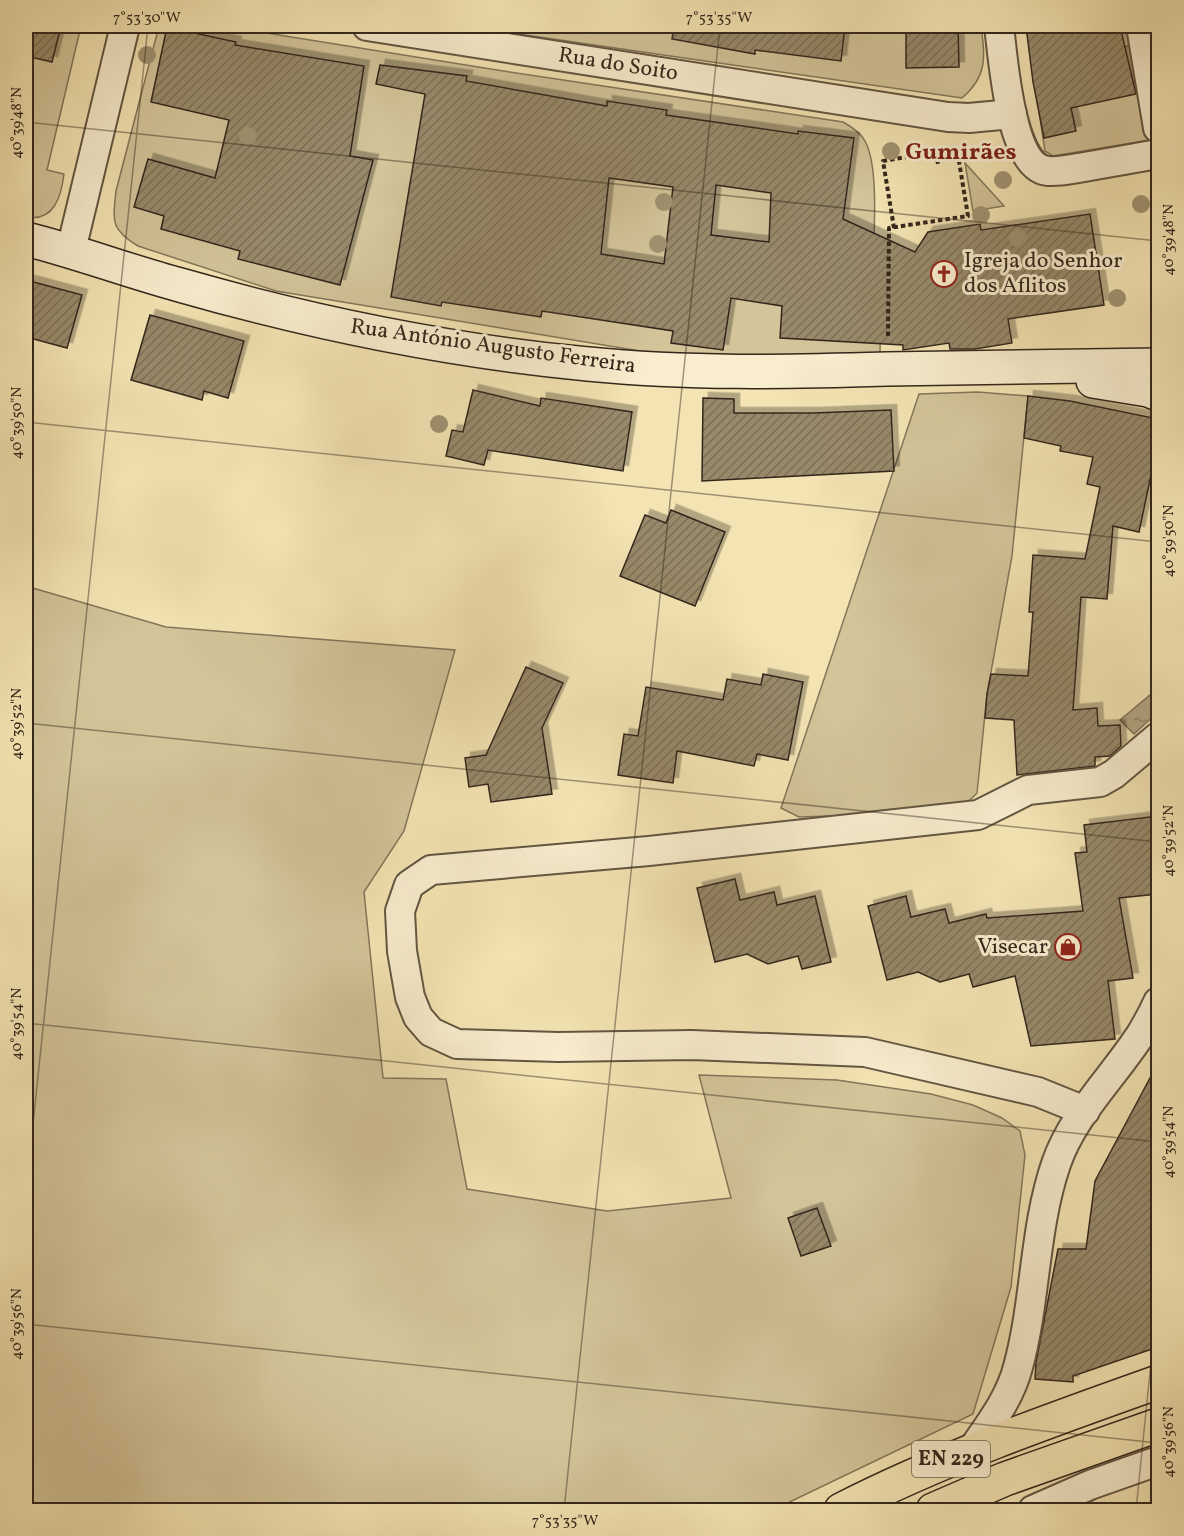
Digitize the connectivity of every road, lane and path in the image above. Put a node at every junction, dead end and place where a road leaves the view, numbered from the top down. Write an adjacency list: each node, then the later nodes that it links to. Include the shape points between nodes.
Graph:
1 (125, 26): 12 (street)
2 (367, 26): 5 (street, Rua do Soito, via 948,117)
3 (999, 26): 5 (street)
4 (1141, 26): 6 (street)
5 (1012, 114): 8 (street, via 1030,163 1046,171)
6 (1158, 128)
7 (936, 152): 9 (path); 10 (path, via 883,161); 10 (path, via 957,148 968,216)
8 (1158, 154)
9 (938, 164)
10 (894, 228): 15 (path, via 889,228)
11 (26, 238): 12 (street, Rua António Augusto Ferreira)
12 (70, 250): 15 (street, Rua António Augusto Ferreira, via 276,311 478,350 694,372)
13 (1158, 365): 14 (street, Rua António Augusto Ferreira)
14 (972, 368): 15 (street, Rua António Augusto Ferreira); 16 (street, Rua António Augusto Ferreira, via 1099,381)
15 (887, 369)
16 (1158, 394)
17 (1158, 737): 19 (street, via 1100,782 1028,790 978,815 431,870 409,885 400,911 402,951 410,997 418,1017 431,1032 457,1044 692,1045 865,1052 1038,1092)
18 (1158, 1002): 19 (street, via 1141,1034)
19 (1085, 1111): 22 (street, via 1056,1164 1018,1368 999,1412)
20 (1158, 1382): 22 (main road, EN 229)
21 (1158, 1425): 25 (main road, EN 229, via 1005,1479)
22 (972, 1450): 24 (main road, EN 229)
23 (1158, 1461): 26 (street)
24 (842, 1510)
25 (933, 1510)
26 (1033, 1510)

